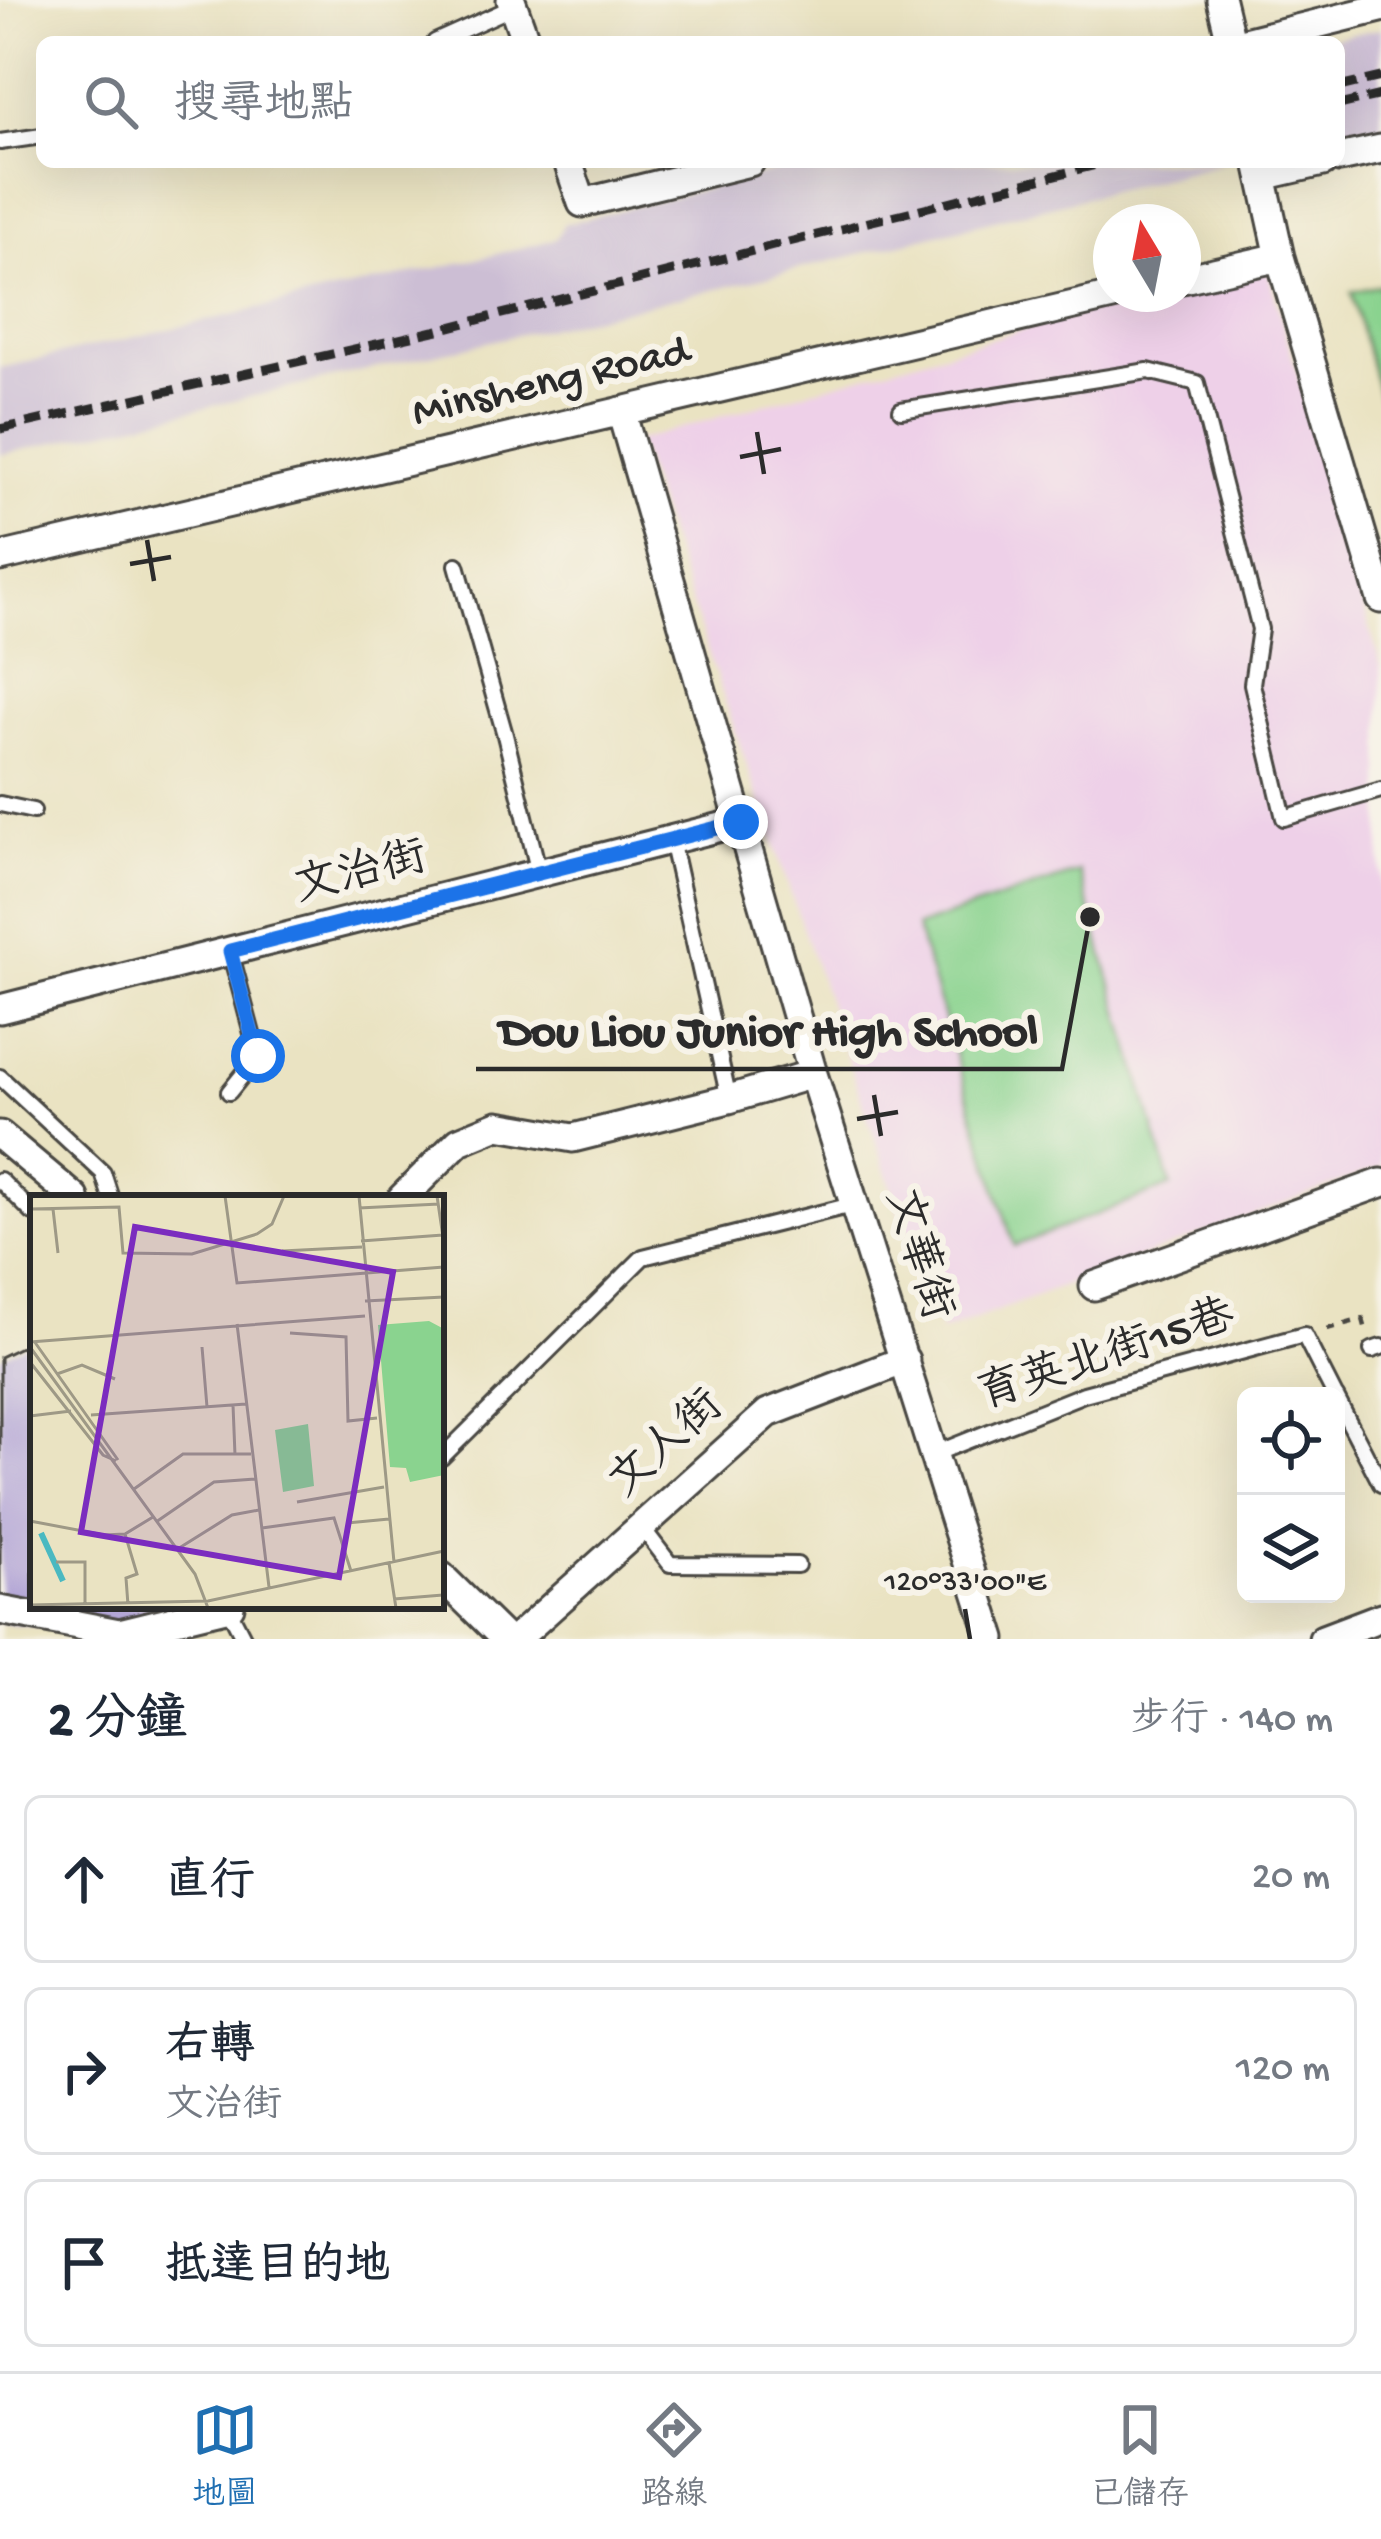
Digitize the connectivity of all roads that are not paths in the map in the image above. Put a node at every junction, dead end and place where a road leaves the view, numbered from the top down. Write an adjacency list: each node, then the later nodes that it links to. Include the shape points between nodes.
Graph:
1 (1222, 0): 6 (street)
2 (516, 2): 4 (lane); 5 (street)
3 (1381, 8): 7 (street)
4 (447, 36)
5 (524, 36)
6 (1231, 36)
7 (1268, 36)
8 (36, 137): 9 (lane)
9 (0, 142)
10 (1381, 149): 11 (street)
11 (1345, 157)
12 (570, 168): 13 (street, via 582,202)
13 (725, 168)
14 (1261, 169): 15 (street)
15 (1280, 257): 16 (street); 22 (street)
16 (1201, 276)
17 (1093, 301): 19 (street, Minsheng Road)
18 (901, 410): 23 (lane, via 1148,371 1197,382 1260,628 1252,684 1284,818)
19 (621, 411): 20 (street, Minsheng Road); 26 (street, 文華街)
20 (0, 556)
21 (457, 565): 28 (lane)
22 (1381, 598)
23 (1381, 790)
24 (0, 804): 25 (lane)
25 (33, 811)
26 (741, 822): 27 (street, 文治街); 31 (street, 文華街)
27 (671, 840): 28 (street, 文治街); 34 (lane)
28 (538, 874): 29 (street, 文治街)
29 (230, 951): 30 (street, 文治街); 33 (lane, via 258,1056)
30 (0, 1009)
31 (813, 1075): 34 (street); 41 (street, 文華街)
32 (0, 1078): 39 (lane, via 103,1173)
33 (229, 1092)
34 (729, 1099): 40 (street, via 573,1138 498,1125 459,1141)
35 (6, 1142): 38 (street)
36 (0, 1180): 42 (lane)
37 (1381, 1183): 43 (street)
38 (70, 1195)
39 (110, 1195)
40 (405, 1195)
41 (856, 1204): 44 (street, 文華街); 48 (lane, via 644,1257)
42 (30, 1210)
43 (1094, 1286)
44 (905, 1360): 47 (street, 文華街); 50 (street, 文人街, via 768,1413)
45 (1331, 1387): 47 (lane, 育英北街15巷, via 1304,1335 1084,1394)
46 (1345, 1414): 49 (lane)
47 (934, 1454): 60 (street, 文華街)
48 (444, 1455)
49 (1381, 1484)
50 (641, 1526): 51 (lane, via 670,1564); 59 (street, 文人街)
51 (797, 1565)
52 (444, 1579): 58 (street)
53 (221, 1609): 55 (street, via 119,1633)
54 (230, 1609): 57 (lane)
55 (0, 1610)
56 (1381, 1616): 61 (street)
57 (244, 1639)
58 (505, 1639)
59 (516, 1639)
60 (992, 1639)
61 (1323, 1639)

